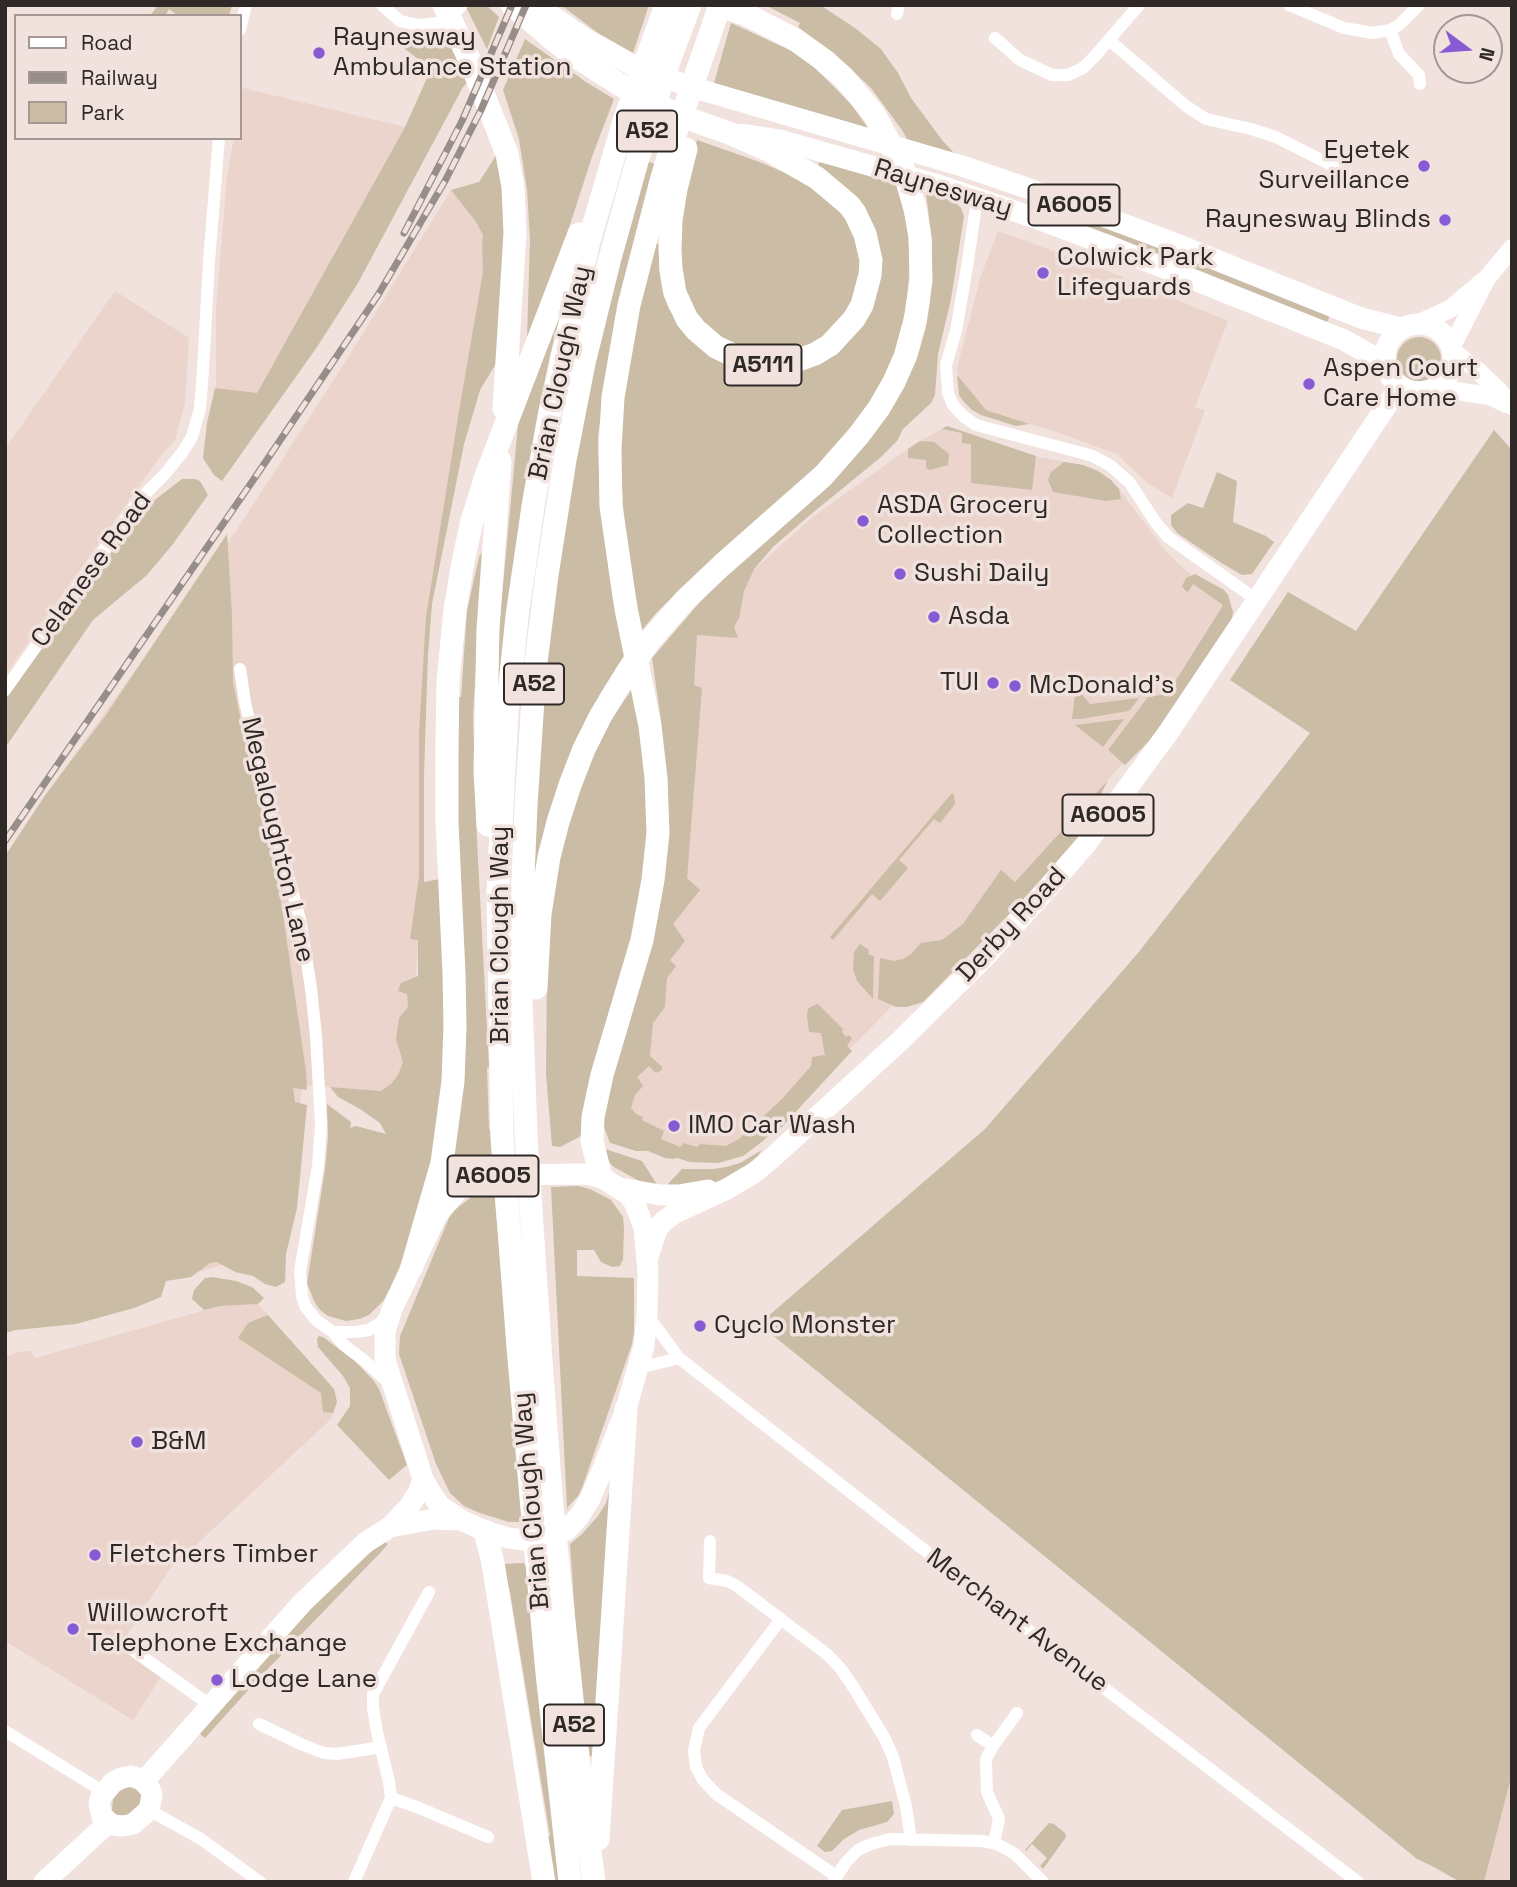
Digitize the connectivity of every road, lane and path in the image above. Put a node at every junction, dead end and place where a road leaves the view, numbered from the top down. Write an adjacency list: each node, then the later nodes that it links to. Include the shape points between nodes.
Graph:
1 (382, 5): 3 (street, via 400,21 419,25 445,20)
2 (444, 5): 33 (highway, via 507,154 513,187 515,233 488,629 485,771)
3 (462, 5)
4 (512, 5): 18 (highway, Raynesway / A5111, via 567,51 619,85 675,114)
5 (536, 5): 24 (main road, Raynesway / A6005, via 634,66 691,87 1024,187 1362,318)
6 (666, 5): 17 (highway, Brian Clough Way / A52)
7 (690, 5): 34 (highway, Brian Clough Way / A52, via 610,258 565,460 547,575 535,670 524,851)
8 (719, 5): 15 (highway); 34 (highway, via 782,32 822,59 874,114 903,168 915,208 921,281 915,321 894,382 842,456 685,600 628,671 584,749 558,822 540,914 535,1054)
9 (1139, 5): 14 (street)
10 (1289, 5): 12 (street, via 1344,28 1373,33)
11 (1419, 5): 12 (street)
12 (1390, 30): 16 (street, via 1399,54 1419,75)
13 (995, 38): 14 (street, via 1020,60 1052,75 1068,75 1083,68)
14 (1109, 40): 20 (street, via 1206,119 1276,137)
15 (705, 47): 18 (highway, A5111, via 671,220 675,293 687,319 716,347 761,365 793,362 830,345 855,319 870,275 865,234 849,205 817,178); 36 (highway, via 647,232 613,397 612,518 650,726 657,833 642,940 593,1117 592,1140)
16 (1420, 83)
17 (624, 121): 33 (highway, Brian Clough Way / A52, via 583,268 534,500 509,699); 38 (highway, via 486,476 463,562 451,642 447,743 453,1081 440,1175)
18 (729, 133): 21 (main road, Raynesway / A6005, via 780,141)
19 (219, 140): 32 (street, Celanese Road, via 204,370 192,436 140,499)
20 (1356, 182)
21 (977, 199): 26 (main road, Raynesway / A6005, via 1107,245 1344,340); 30 (street, via 956,331 946,365 947,393 953,405 976,425 1093,456 1111,466 1130,483 1168,537)
22 (1512, 248): 23 (street)
23 (1487, 278): 24 (street, via 1450,309); 25 (street)
24 (1410, 326): 25 (main road, A6005, via 1438,330); 26 (main road, via 1388,343)
25 (1452, 349): 28 (main road, via 1448,376); 29 (street)
26 (1385, 363): 27 (main road)
27 (1399, 387): 28 (main road, via 1419,392); 30 (main road, Derby Road / A6005)
28 (1436, 388): 29 (street, via 1490,396)
29 (1512, 407)
30 (1257, 600): 35 (main road, Derby Road / A6005, via 1168,733 1086,844 1033,906 900,1041)
31 (240, 669): 41 (street, Megaloughton Lane, via 307,961 321,1125 300,1276 305,1306)
32 (5, 690)
33 (498, 894): 47 (highway, Brian Clough Way / A52, via 502,1138)
34 (526, 1126): 47 (highway, Brian Clough Way / A52, via 542,1375)
35 (743, 1180): 36 (main road, Derby Road / A6005, via 679,1195 646,1193); 37 (main road, Derby Road / A6005, via 664,1221)
36 (610, 1182): 37 (main road, via 628,1194 642,1220); 38 (main road, A6005, via 583,1174 477,1179 458,1189 442,1208)
37 (648, 1257): 40 (main road, A6005)
38 (412, 1267): 39 (main road, A6005)
39 (391, 1309): 41 (street, via 369,1329); 44 (main road, A6005, via 384,1342)
40 (647, 1315): 42 (street, Merchant Avenue); 43 (main road, A6005)
41 (333, 1332): 44 (street, Megaloughton Lane)
42 (679, 1358): 43 (street); 79 (street, Merchant Avenue)
43 (639, 1368): 45 (main road, A6005)
44 (392, 1385): 46 (main road, A6005)
45 (626, 1409): 50 (main road, A6005, via 590,1499 567,1530 546,1539 525,1540); 77 (highway)
46 (423, 1479): 48 (main road, via 440,1506); 49 (main road, A6005, via 408,1507)
47 (542, 1508): 52 (highway, Brian Clough Way / A52)
48 (461, 1520): 49 (main road, A6005, via 434,1518); 50 (main road, A6005)
49 (390, 1527): 56 (main road, A6005, via 355,1551 302,1603)
50 (485, 1531): 75 (highway)
51 (710, 1541): 54 (street, via 709,1578 732,1583)
52 (548, 1569): 76 (highway, Brian Clough Way / A52, via 547,1673); 77 (highway, Brian Clough Way / A52)
53 (429, 1592): 62 (street, via 373,1694)
54 (781, 1619): 69 (street, via 835,1661 877,1724 893,1757); 71 (street, via 699,1728 696,1767 711,1790)
55 (123, 1643): 56 (street)
56 (210, 1706): 63 (main road, A6005)
57 (1017, 1713): 61 (street)
58 (259, 1724): 62 (street, via 324,1754)
59 (5, 1731): 64 (street)
60 (978, 1735): 61 (street)
61 (993, 1746): 70 (street, via 986,1759 986,1787 999,1819)
62 (381, 1747): 65 (street)
63 (144, 1781): 64 (main road, via 121,1778); 66 (main road, via 152,1795)
64 (104, 1792): 67 (main road, via 100,1811)
65 (391, 1798): 68 (street); 74 (street)
66 (149, 1811): 67 (main road, via 133,1824); 73 (street, via 201,1839)
67 (108, 1823): 72 (main road)
68 (488, 1837)
69 (911, 1840): 70 (street); 71 (street, via 886,1839 866,1845 849,1858)
70 (994, 1843): 78 (street, via 1015,1854)
71 (835, 1879)
72 (44, 1882)
73 (260, 1882)
74 (354, 1882)
75 (544, 1882)
76 (570, 1882)
77 (594, 1882)
78 (1043, 1882)
79 (1358, 1882)

